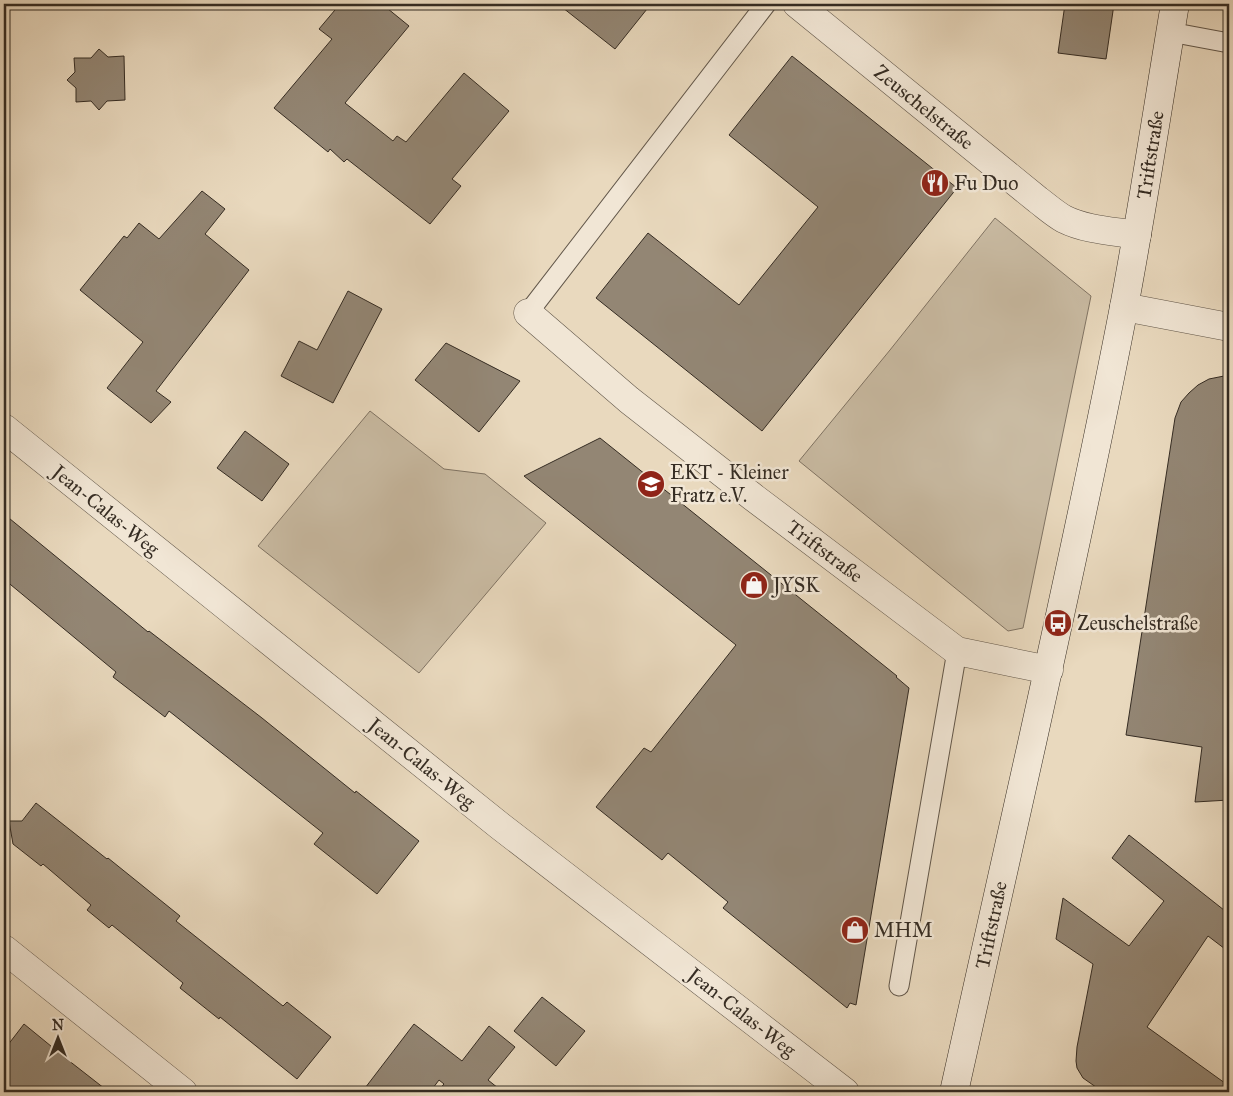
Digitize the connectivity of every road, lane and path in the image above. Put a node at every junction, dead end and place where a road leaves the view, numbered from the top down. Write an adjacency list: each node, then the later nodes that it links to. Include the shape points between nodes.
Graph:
1 (766, 4): 8 (lane)
2 (796, 4): 6 (street, Zeuschelstraße, via 1062,218 1089,227)
3 (1175, 4): 4 (street, Triftstraße)
4 (1170, 32): 5 (lane); 6 (street, Triftstraße)
5 (1229, 43)
6 (1137, 235): 7 (street, Triftstraße)
7 (1124, 307): 9 (street); 12 (street, Triftstraße)
8 (528, 313): 11 (street, Triftstraße, via 629,400)
9 (1229, 327)
10 (4, 428): 16 (street, Jean-Calas-Weg, via 500,826)
11 (957, 651): 12 (street, Triftstraße); 14 (lane)
12 (1049, 670): 17 (street, Triftstraße)
13 (4, 949): 15 (street)
14 (899, 986)
15 (183, 1092)
16 (846, 1092)
17 (954, 1092)

